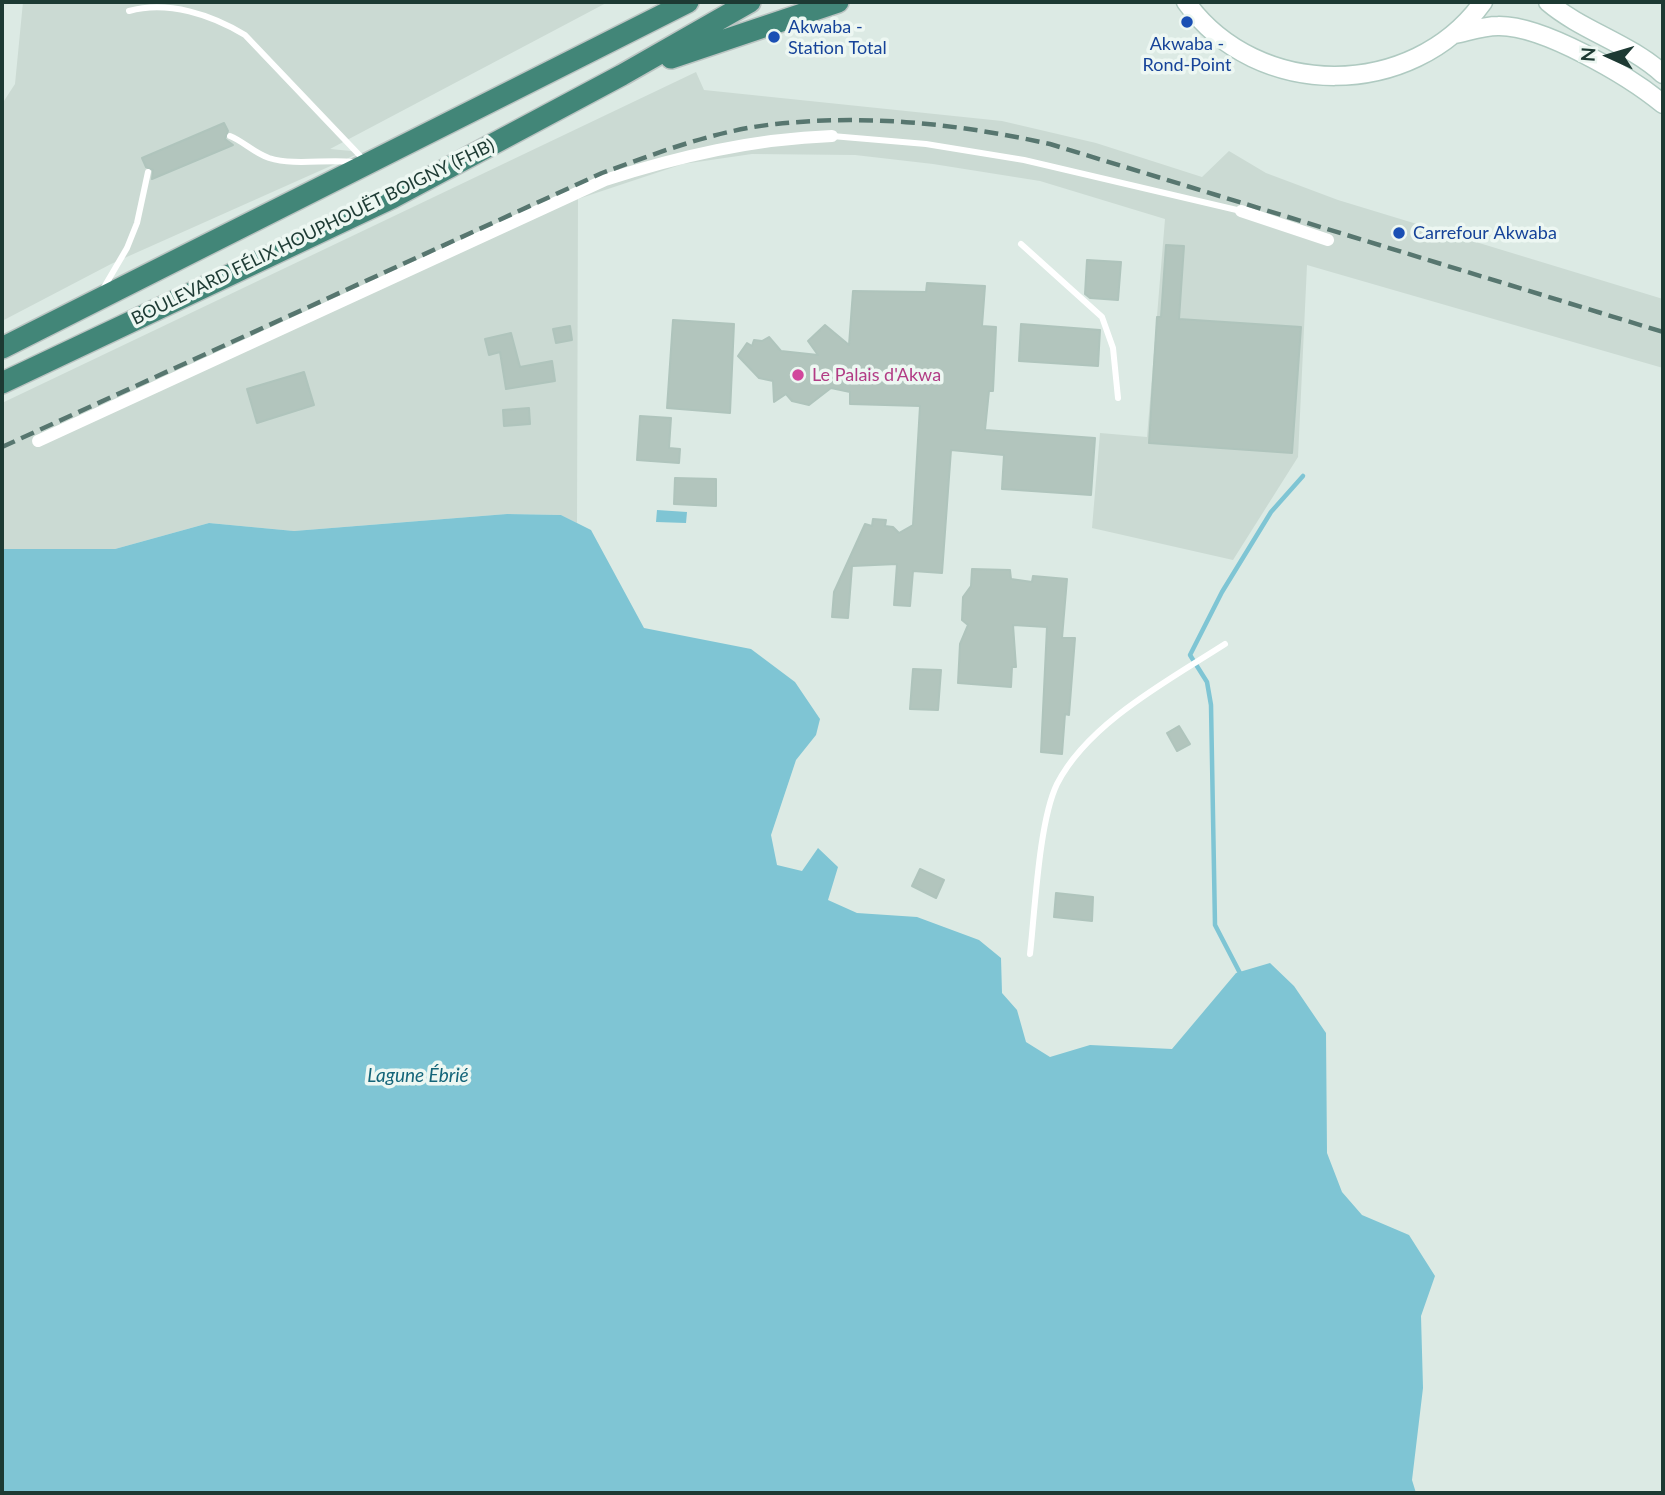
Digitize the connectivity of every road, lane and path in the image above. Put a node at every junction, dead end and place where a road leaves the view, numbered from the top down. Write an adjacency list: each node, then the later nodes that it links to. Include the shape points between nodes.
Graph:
1 (663, 2): 10 (highway)
2 (688, 2): 10 (highway)
3 (750, 2): 12 (highway)
4 (838, 2): 12 (highway)
5 (1186, 2): 9 (main road, via 1212,32 1237,50 1282,68 1327,77 1387,71 1429,53)
6 (1483, 2): 9 (main road)
7 (1548, 2): 11 (main road)
8 (129, 11): 16 (lane, via 182,9 222,21 245,35)
9 (1455, 34): 13 (main road, via 1498,26 1531,31 1637,82)
10 (608, 44): 16 (highway, BOULEVARD FÉLIX HOUPHOUËT BOIGNY (FHB))
11 (1663, 74)
12 (622, 75): 23 (highway, BOULEVARD FÉLIX HOUPHOUËT BOIGNY (FHB), via 392,198)
13 (1663, 104)
14 (230, 136): 16 (lane, via 267,157 287,162 328,159)
15 (832, 136): 18 (lane, via 1024,160); 25 (street, via 750,143 677,157 605,180)
16 (369, 165): 21 (highway, BOULEVARD FÉLIX HOUPHOUËT BOIGNY (FHB))
17 (148, 172): 21 (lane, via 137,223)
18 (1241, 211): 19 (street)
19 (1328, 240)
20 (1021, 244): 24 (lane, via 1102,317 1113,348)
21 (99, 299): 22 (highway, BOULEVARD FÉLIX HOUPHOUËT BOIGNY (FHB))
22 (2, 348)
23 (2, 383)
24 (1118, 398)
25 (38, 441)
26 (1226, 645): 27 (lane, via 1151,691 1097,735 1057,784 1046,824)
27 (1030, 954)

